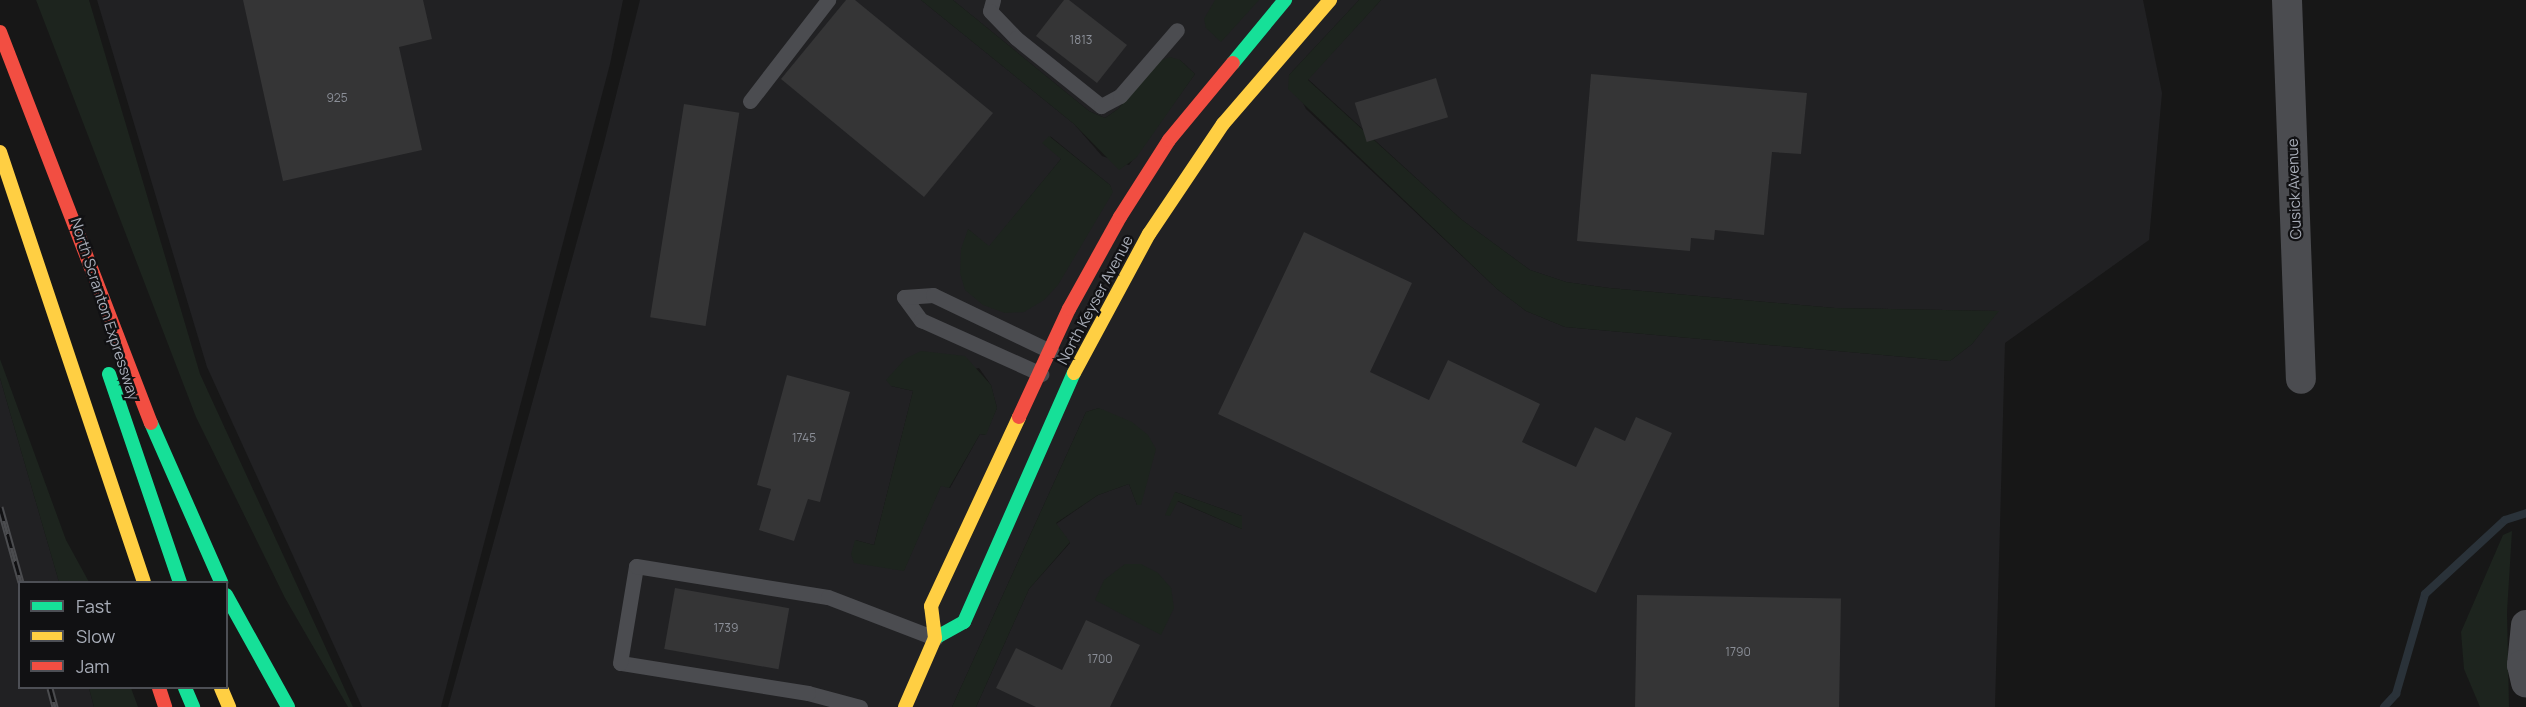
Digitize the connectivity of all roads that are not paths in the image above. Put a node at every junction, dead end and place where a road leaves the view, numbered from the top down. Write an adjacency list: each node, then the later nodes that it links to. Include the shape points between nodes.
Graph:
1 (828, 0): 9 (lane)
2 (993, 0): 6 (lane, via 990,11 1016,38 1101,106 1120,96)
3 (1285, 0): 12 (main road, North Keyser Avenue, via 1169,140 1120,217)
4 (1330, 0): 14 (main road, North Keyser Avenue, via 1251,89 1197,159 1144,243)
5 (2287, 0): 16 (street, Cusick Avenue)
6 (1177, 30)
7 (0, 32): 21 (main road, via 154,431)
8 (0, 45): 11 (main road, North Scranton Expressway)
9 (750, 101)
10 (0, 152): 17 (main road)
11 (71, 258)
12 (1049, 349): 14 (lane); 15 (main road, North Keyser Avenue); 15 (lane, via 933,295 904,297 921,321)
13 (104, 359): 20 (main road, North Scranton Expressway)
14 (1074, 373): 15 (lane); 24 (main road, North Keyser Avenue, via 964,622)
15 (1037, 375): 24 (main road, North Keyser Avenue, via 931,606)
16 (2301, 379)
17 (87, 415): 18 (main road); 19 (main road)
18 (132, 581)
19 (144, 581)
20 (180, 581)
21 (220, 581)
22 (228, 599): 32 (main road)
23 (2526, 625): 25 (street, via 2522,665)
24 (935, 638): 33 (lane, via 828,597 636,566 620,663 808,693); 34 (main road)
25 (2526, 683)
26 (160, 689): 29 (main road)
27 (186, 689): 30 (main road)
28 (222, 689): 31 (main road)
29 (165, 707)
30 (193, 707)
31 (230, 707)
32 (288, 707)
33 (860, 707)
34 (905, 707)

